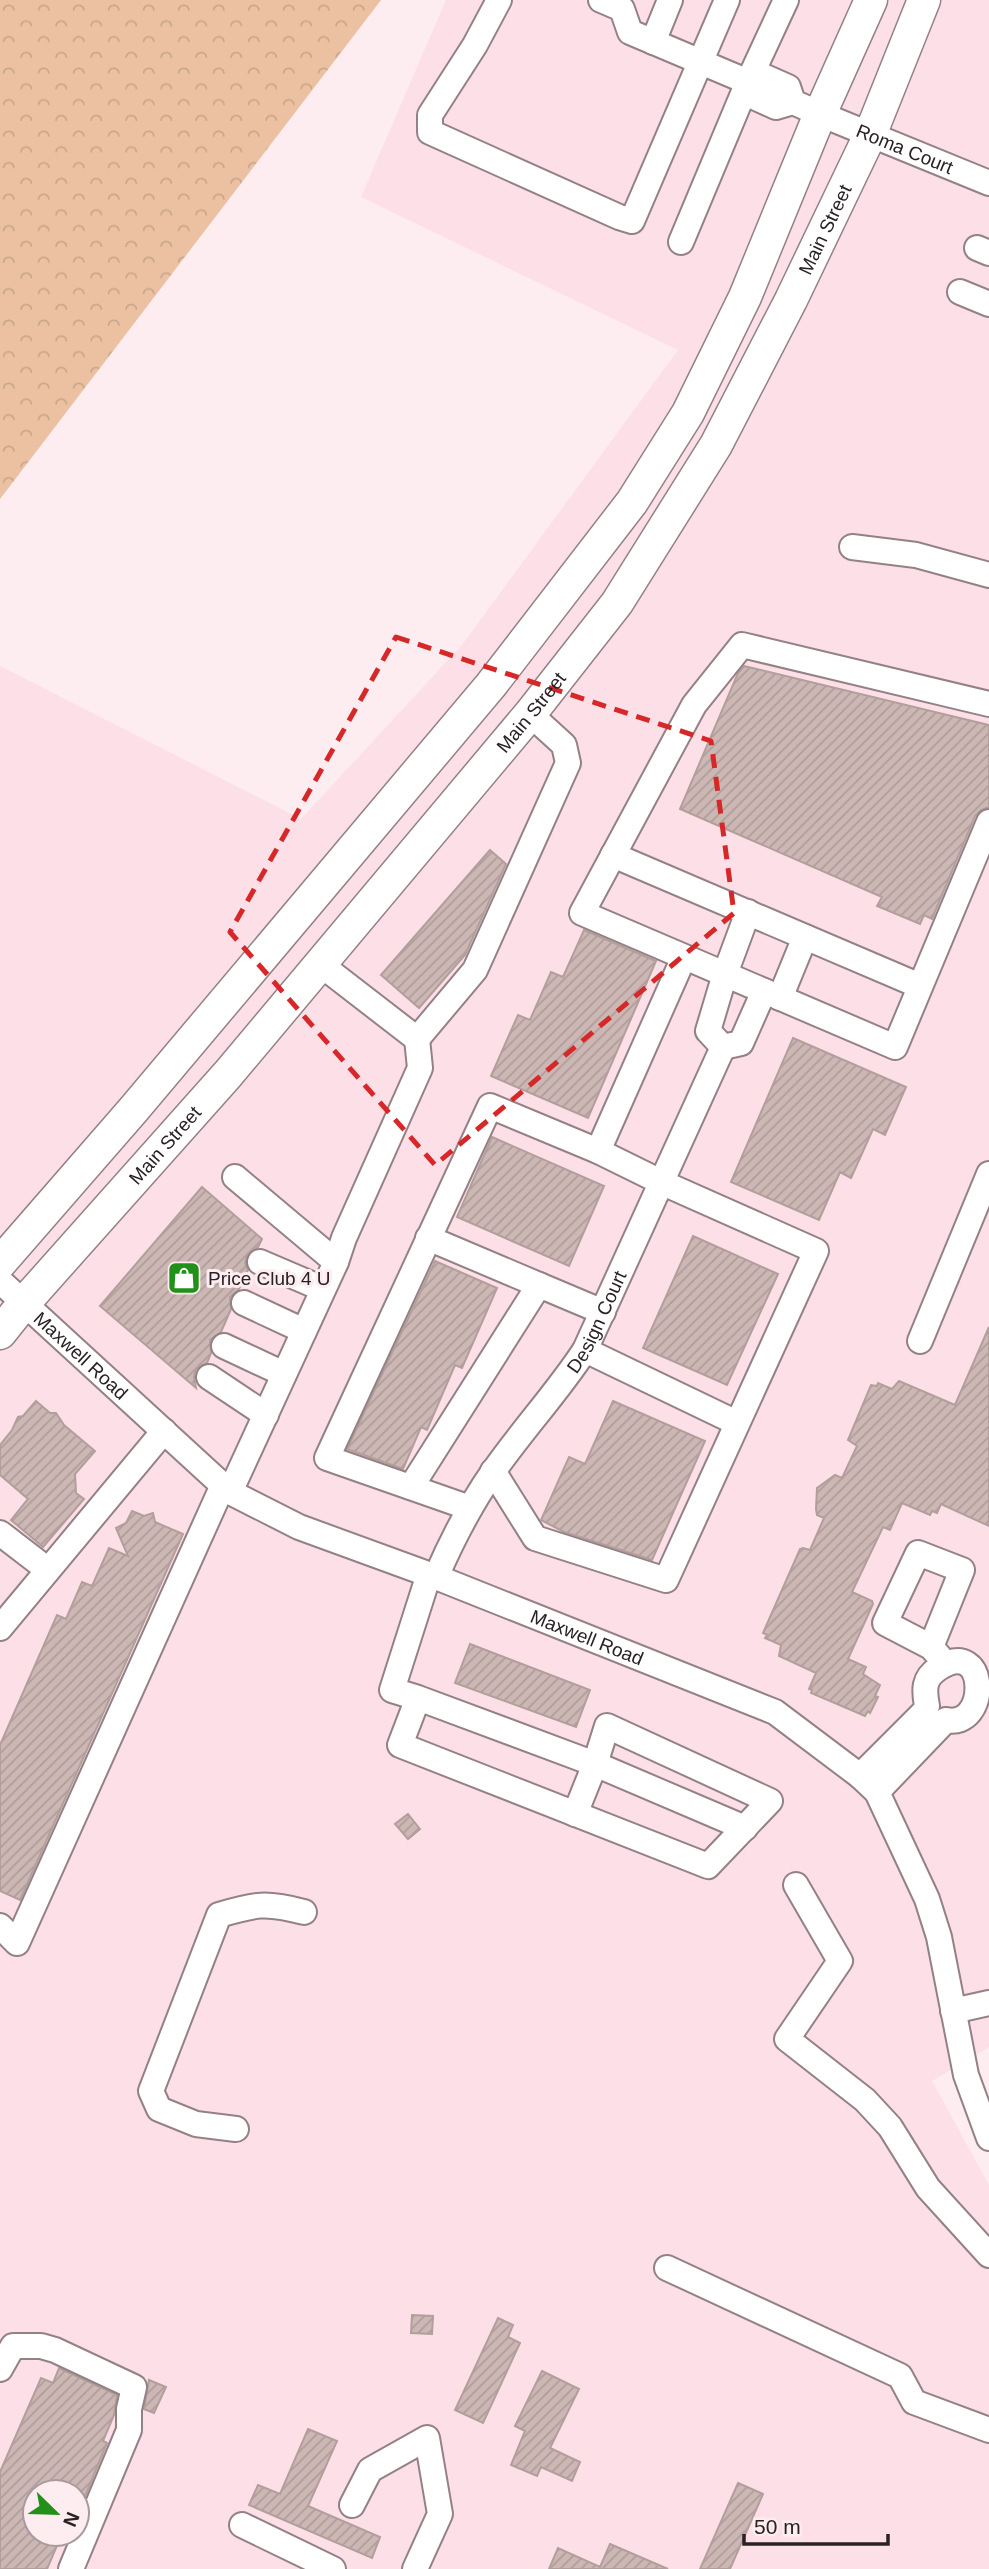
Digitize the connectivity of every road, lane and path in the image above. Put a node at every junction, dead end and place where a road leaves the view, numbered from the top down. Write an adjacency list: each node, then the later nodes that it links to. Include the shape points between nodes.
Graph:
1 (499, 0): 9 (street, via 430,115 430,132 619,218 632,221)
2 (670, 0): 8 (street)
3 (727, 0): 9 (street)
4 (786, 0): 10 (street)
5 (871, 0): 11 (main road)
6 (924, 0): 12 (main road, Main Street)
7 (605, 1): 8 (street, via 622,9 630,32)
8 (653, 42): 9 (street)
9 (701, 63): 10 (street)
10 (751, 83): 11 (street, via 763,76 788,87); 14 (street)
11 (807, 108): 12 (street, Roma Court); 39 (main road, via 740,309 688,413 632,502 491,685)
12 (870, 135): 13 (street, Roma Court); 20 (main road, Main Street, via 716,445 617,603)
13 (989, 183)
14 (681, 242)
15 (960, 292): 16 (street)
16 (989, 304)
17 (852, 547): 18 (street, via 916,555)
18 (989, 575)
19 (989, 704): 22 (street, via 742,645 694,705)
20 (530, 714): 26 (main road, Main Street); 30 (street, via 564,745 568,763 475,970)
21 (989, 822): 28 (street)
22 (613, 855): 23 (street); 25 (street, via 582,913)
23 (748, 912): 24 (street); 27 (street)
24 (805, 937): 28 (street); 29 (street)
25 (684, 957): 27 (street); 32 (street)
26 (320, 964): 30 (street); 43 (main road, Main Street)
27 (725, 974): 29 (street); 31 (street, via 708,1031)
28 (920, 986): 29 (street, via 895,1047)
29 (772, 994): 31 (street, via 741,1043)
30 (418, 1039): 38 (street, via 420,1068)
31 (723, 1047): 35 (street, Design Court)
32 (598, 1150): 35 (street); 36 (street, via 490,1106)
33 (989, 1174): 48 (street)
34 (235, 1177): 38 (street)
35 (663, 1183): 45 (street, Design Court); 54 (street, via 816,1251)
36 (428, 1238): 41 (street); 57 (street, via 327,1458)
37 (260, 1262): 42 (street)
38 (335, 1262): 42 (street)
39 (0, 1263)
40 (0, 1281): 43 (street, Maxwell Road)
41 (539, 1285): 45 (street); 57 (street)
42 (323, 1289): 46 (street)
43 (24, 1303): 47 (main road, Main Street); 55 (street, Maxwell Road)
44 (244, 1303): 46 (street)
45 (603, 1312): 50 (street, Design Court)
46 (304, 1331): 51 (street)
47 (0, 1333)
48 (920, 1341)
49 (224, 1346): 51 (street)
50 (585, 1350): 54 (street); 56 (street, Design Court)
51 (284, 1374): 53 (street)
52 (209, 1377): 53 (street)
53 (265, 1415): 58 (street)
54 (737, 1423): 56 (street, via 666,1580 535,1538)
55 (163, 1431): 58 (street, Maxwell Road); 61 (street)
56 (493, 1471): 59 (street, Design Court)
57 (411, 1487): 59 (street)
58 (227, 1488): 62 (street, Maxwell Road, via 299,1527); 71 (street, via 17,1943)
59 (470, 1508): 62 (street, Design Court)
60 (0, 1533): 61 (street)
61 (48, 1570): 63 (street)
62 (432, 1575): 64 (street, Design Court, via 392,1690); 66 (street, Maxwell Road, via 775,1712)
63 (0, 1628)
64 (418, 1698): 65 (street); 67 (street, via 400,1745)
65 (595, 1764): 67 (street); 68 (street); 68 (street, via 607,1726 770,1801)
66 (869, 1784): 66 (street, via 946,1720 973,1717 985,1703 985,1676 968,1662 938,1655 926,1682 924,1712); 73 (street, Maxwell Road, via 927,1899)
67 (575, 1814): 68 (street, via 708,1866)
68 (745, 1828)
69 (796, 1885): 76 (street, via 840,1961 787,2039 865,2100 890,2127 928,2188)
70 (304, 1912): 74 (street, via 276,1904 219,1915 151,2091 159,2109 196,2124)
71 (0, 1926)
72 (989, 2003): 73 (street)
73 (953, 2011): 75 (street, Maxwell Road, via 965,2075)
74 (236, 2129)
75 (989, 2138)
76 (989, 2255)
77 (667, 2268): 79 (street, via 900,2376 914,2402)
78 (0, 2369): 82 (street, via 13,2346 41,2346 134,2387 130,2430)
79 (989, 2430)
80 (352, 2505): 84 (street, via 370,2470 427,2438 440,2514)
81 (242, 2525): 83 (street)
82 (71, 2569)
83 (333, 2569)
84 (415, 2569)

